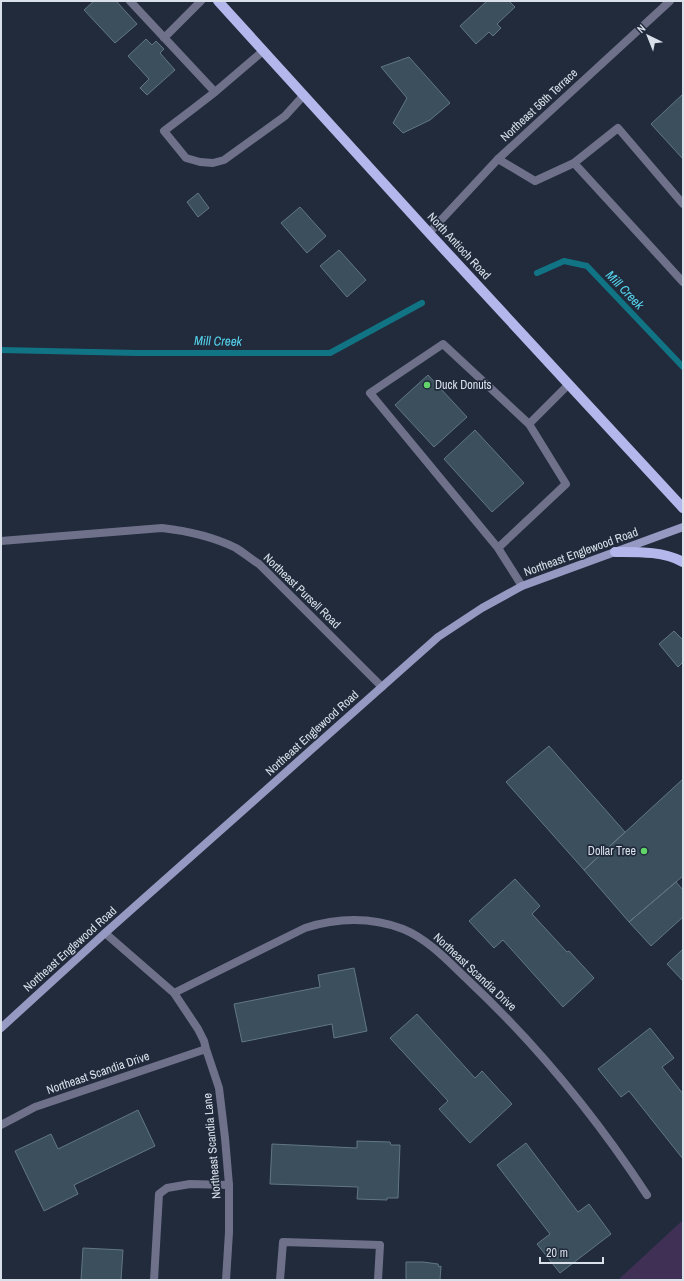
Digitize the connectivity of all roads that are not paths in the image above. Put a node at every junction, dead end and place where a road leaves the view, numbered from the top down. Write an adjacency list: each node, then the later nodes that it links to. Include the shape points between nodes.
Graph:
1 (130, 1): 5 (street)
2 (201, 1): 5 (street)
3 (218, 1): 6 (main road, North Antioch Road)
4 (670, 1): 9 (street, Northeast 56th Terrace)
5 (164, 38): 7 (street)
6 (263, 51): 7 (street); 8 (main road, North Antioch Road)
7 (215, 92): 8 (street, via 164,131 186,158 207,162 224,160 285,116)
8 (304, 95): 12 (main road, North Antioch Road)
9 (498, 159): 10 (street, via 535,181); 12 (street, Northeast 56th Terrace)
10 (574, 163): 11 (street, via 618,128); 13 (street)
11 (683, 204)
12 (429, 233): 14 (main road, North Antioch Road)
13 (683, 282)
14 (569, 384): 15 (street); 16 (main road, North Antioch Road)
15 (529, 424): 19 (street, via 566,484); 19 (street, via 443,344 370,393)
16 (683, 508)
17 (683, 527): 20 (main road, Northeast Englewood Road)
18 (1, 541): 23 (street, Northeast Pursell Road, via 162,528 212,538 237,549 259,564)
19 (498, 548): 22 (street)
20 (615, 552): 21 (main road, via 650,553); 22 (main road, Northeast Englewood Road)
21 (683, 562)
22 (522, 586): 23 (main road, Northeast Englewood Road, via 438,637)
23 (382, 687): 24 (main road, Northeast Englewood Road)
24 (105, 933): 25 (street, Northeast Scandia Lane); 26 (main road, Northeast Englewood Road)
25 (174, 992): 27 (street, Northeast Scandia Lane, via 198,1029); 30 (street, Northeast Scandia Drive, via 305,928 319,924 347,920 375,922 403,929 416,935 442,955 500,1010 540,1053 590,1114)
26 (1, 1028)
27 (206, 1050): 28 (street, Northeast Scandia Drive, via 35,1107); 29 (street, Northeast Scandia Lane, via 219,1088)
28 (1, 1125)
29 (229, 1185): 31 (street, via 190,1184 166,1188 159,1194); 32 (street, Northeast Scandia Lane)
30 (647, 1195)
31 (154, 1280)
32 (226, 1280)
33 (280, 1280): 34 (street, via 283,1242 380,1245)
34 (378, 1280)

